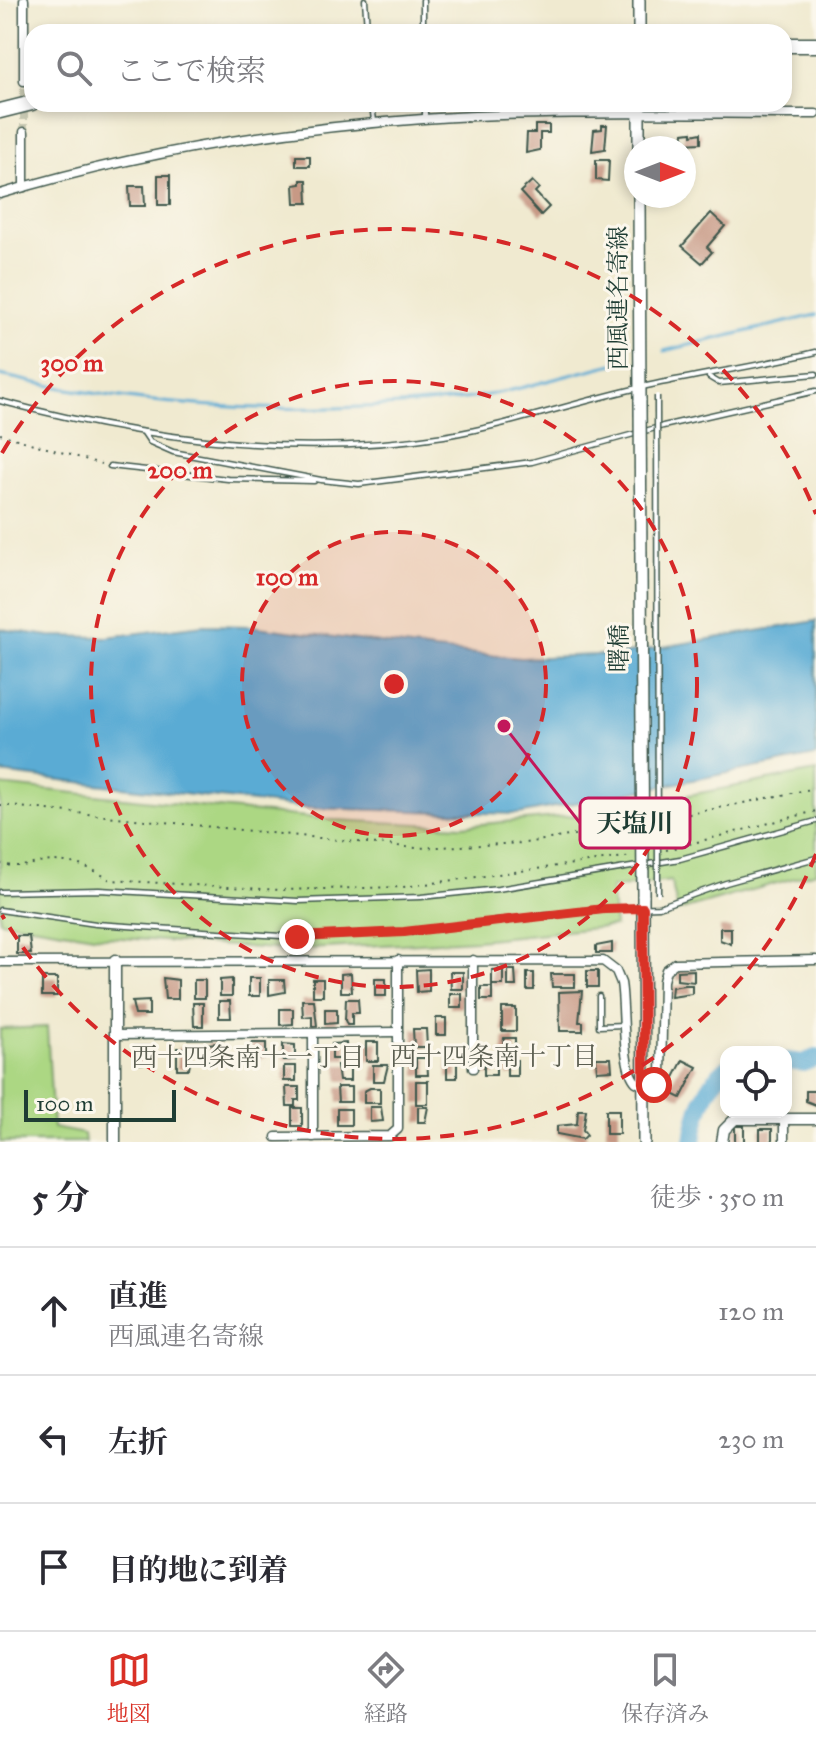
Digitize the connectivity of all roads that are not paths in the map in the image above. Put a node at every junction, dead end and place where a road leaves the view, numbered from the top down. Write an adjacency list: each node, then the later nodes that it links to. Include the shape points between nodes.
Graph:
1 (24, 0): 10 (street)
2 (365, 0): 5 (lane)
3 (423, 0): 6 (lane)
4 (639, 0): 7 (main road)
5 (367, 24)
6 (423, 24)
7 (639, 24)
8 (792, 45): 9 (highway)
9 (816, 45)
10 (24, 81)
11 (24, 105): 12 (highway)
12 (0, 111)
13 (373, 112): 20 (lane)
14 (425, 112): 19 (lane)
15 (591, 112): 19 (street)
16 (639, 112): 22 (main road)
17 (728, 112): 18 (street)
18 (816, 114)
19 (425, 119): 20 (street)
20 (374, 123): 23 (street, via 191,150)
21 (24, 132): 23 (street)
22 (639, 136)
23 (24, 187): 24 (street)
24 (0, 194)
25 (639, 208): 31 (main road, 西風連名寄線)
26 (816, 352): 28 (lane)
27 (816, 374): 28 (lane, via 724,383)
28 (709, 377): 29 (lane)
29 (657, 384): 31 (lane); 39 (lane, bridge)
30 (816, 391): 35 (lane, via 532,462 359,484)
31 (640, 394): 33 (lane, via 397,442 271,444); 40 (main road, 曙橋, bridge)
32 (0, 401): 33 (lane)
33 (144, 433): 35 (lane, via 150,442 173,452)
34 (110, 466): 35 (lane, via 228,479)
35 (321, 480)
36 (816, 821): 38 (lane, via 680,859 421,897 298,901 99,890)
37 (816, 858): 39 (lane)
38 (0, 892)
39 (659, 907): 40 (lane)
40 (643, 908): 41 (lane, via 297,937 96,924); 53 (main road)
41 (0, 910)
42 (115, 960): 43 (street); 46 (street); 51 (street)
43 (398, 960): 44 (street); 49 (street)
44 (473, 960): 48 (street, via 603,961 621,983); 52 (street)
45 (816, 960): 53 (street, via 675,963 663,981 661,1076 654,1085)
46 (0, 962)
47 (599, 996): 48 (lane, via 599,1026)
48 (625, 1025): 53 (street, via 628,1067)
49 (398, 1032): 50 (street); 57 (street, via 398,1129 390,1136)
50 (313, 1033): 51 (street); 57 (street)
51 (114, 1035): 58 (street)
52 (473, 1068)
53 (644, 1086): 59 (main road)
54 (784, 1119): 55 (street); 60 (street, via 735,1119); 61 (street)
55 (816, 1119)
56 (276, 1137): 57 (street)
57 (313, 1137)
58 (115, 1142)
59 (644, 1142)
60 (722, 1142)
61 (784, 1142)

